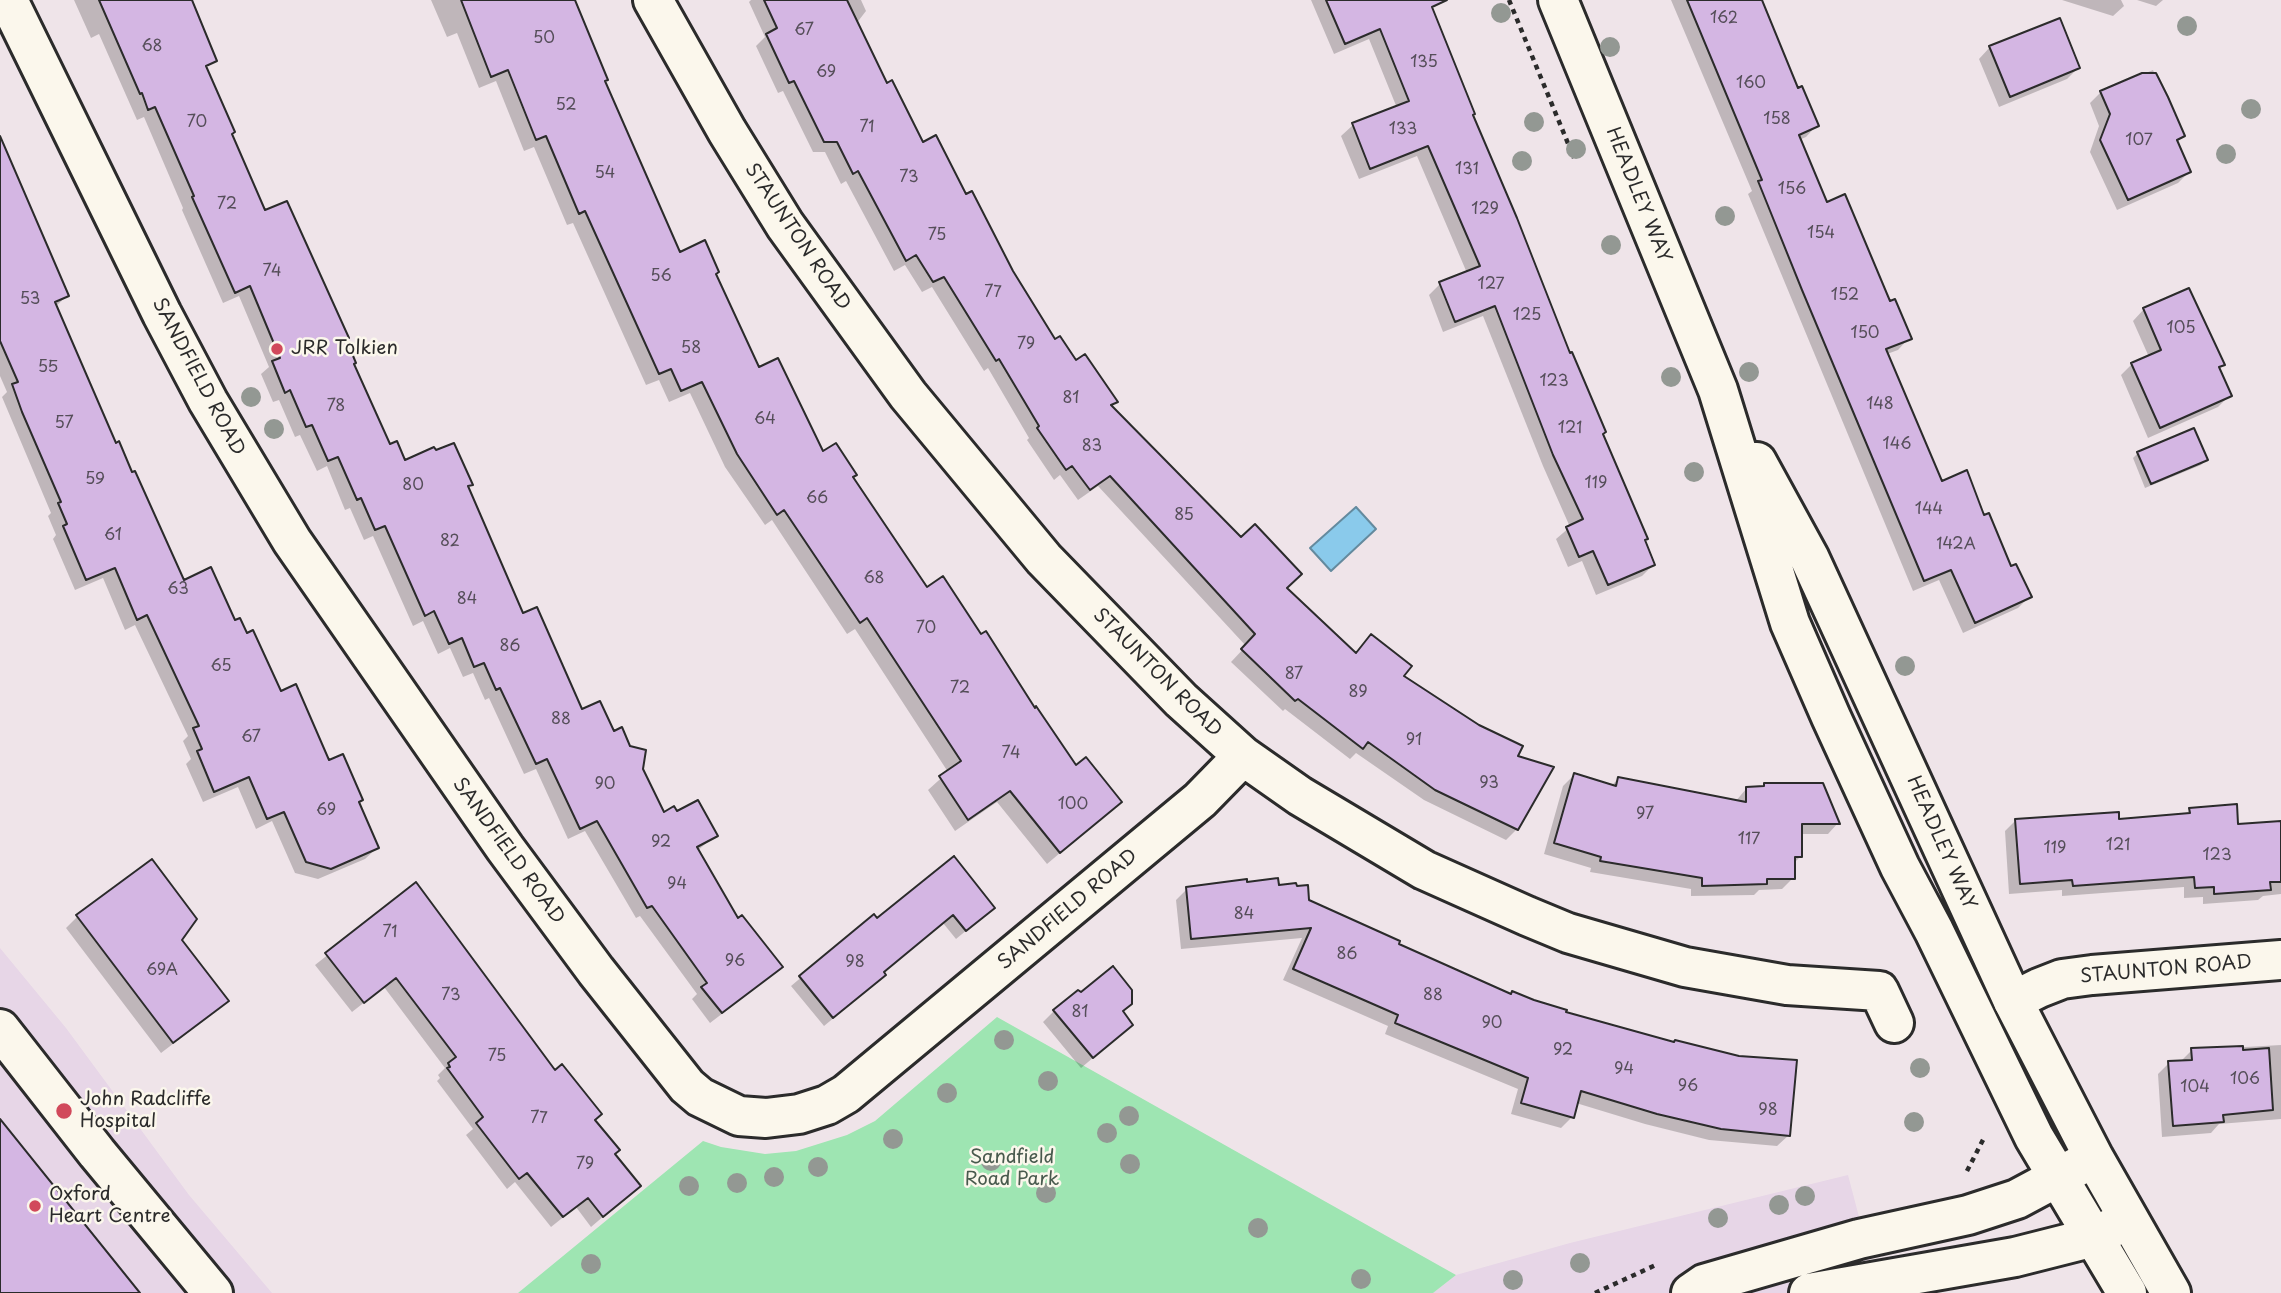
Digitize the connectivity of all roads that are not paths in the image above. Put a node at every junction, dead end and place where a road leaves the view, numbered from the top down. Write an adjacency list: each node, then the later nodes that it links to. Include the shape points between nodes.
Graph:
1 (8, 0): 5 (street, SANDFIELD ROAD, via 174,336 292,541 505,848 596,971 700,1097 739,1116 766,1118 799,1114 846,1094 1200,800)
2 (653, 0): 5 (street, STAUNTON ROAD, via 785,225 908,395 1044,559 1181,700)
3 (1558, 0): 4 (street, HEADLEY WAY)
4 (1718, 390): 7 (street, HEADLEY WAY, via 1809,557); 11 (street, HEADLEY WAY, via 1790,623 1900,867 2034,1137)
5 (1243, 756): 8 (street, STAUNTON ROAD, via 1424,870 1568,933 1685,967 1787,985 1879,991)
6 (2281, 960): 7 (street, STAUNTON ROAD, via 2062,979)
7 (2013, 1001): 10 (street, HEADLEY WAY)
8 (1894, 1023)
9 (0, 1029): 14 (street)
10 (2094, 1158): 11 (street); 12 (street, HEADLEY WAY)
11 (2060, 1178): 13 (street, HEADLEY WAY); 15 (street, via 1968,1215 1859,1239 1704,1284)
12 (2130, 1219): 13 (street); 18 (street, HEADLEY WAY)
13 (2094, 1237): 16 (street); 17 (street, HEADLEY WAY)
14 (214, 1293)
15 (1690, 1293)
16 (1809, 1293)
17 (2127, 1293)
18 (2171, 1293)

